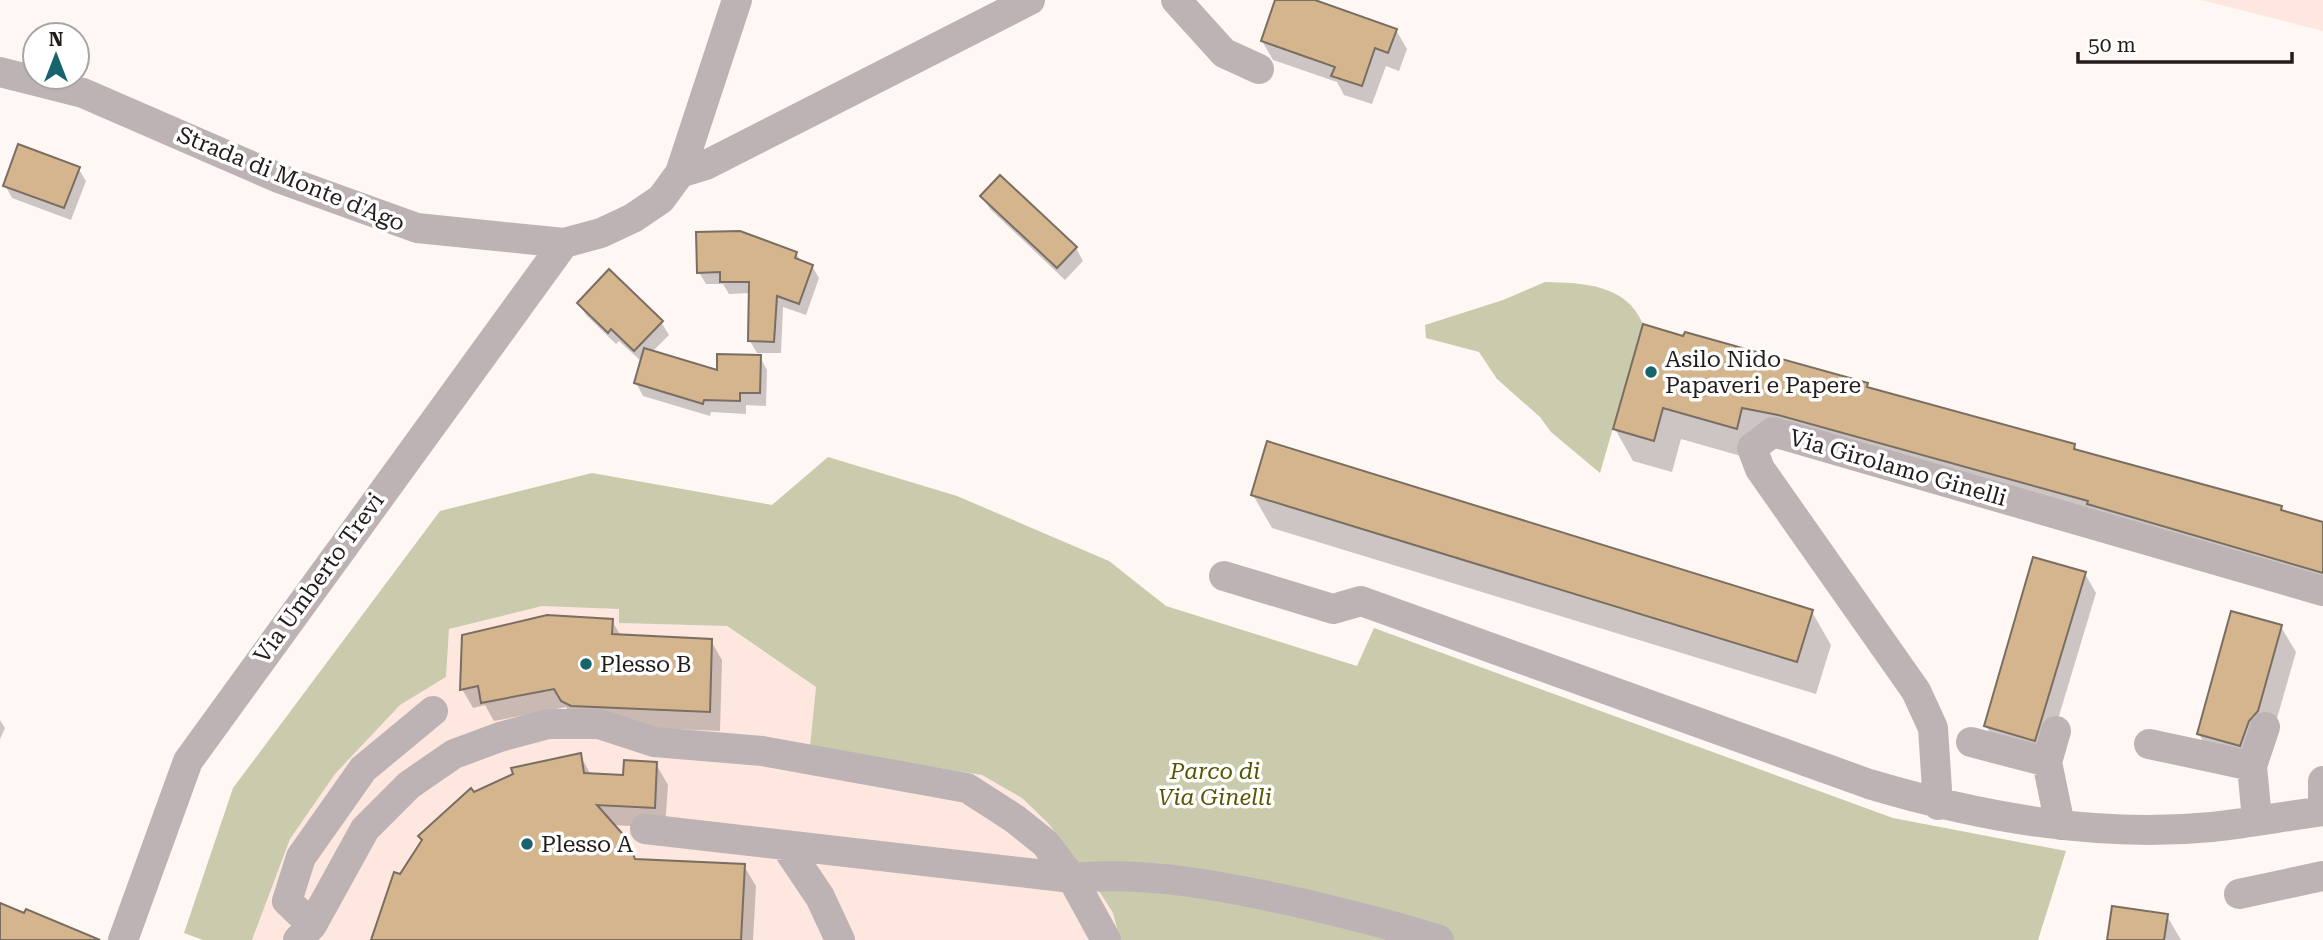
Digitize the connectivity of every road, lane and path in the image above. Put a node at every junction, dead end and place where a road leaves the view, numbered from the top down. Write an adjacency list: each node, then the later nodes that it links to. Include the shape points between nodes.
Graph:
1 (737, 0): 6 (street, Strada di Monte d'Ago)
2 (1030, 0): 6 (street, via 706,165)
3 (1176, 0): 4 (street, via 1224,53)
4 (1259, 69)
5 (0, 72): 7 (street, Strada di Monte d'Ago, via 83,93 281,179 417,228)
6 (680, 173): 7 (street, Strada di Monte d'Ago, via 661,199 633,218)
7 (564, 243): 28 (street, Via Umberto Trevi, via 188,761)
8 (1224, 576): 18 (street, via 1333,609 1361,601)
9 (2323, 591): 18 (street, Via Girolamo Ginelli, via 1773,432 1752,448 1760,470 1916,691 1933,728)
10 (433, 711): 27 (street, via 363,769 300,857 287,901)
11 (2266, 727): 16 (street)
12 (2056, 731): 15 (street)
13 (1971, 741): 15 (street)
14 (2149, 744): 16 (street)
15 (2047, 762): 21 (street)
16 (2252, 766): 20 (street)
17 (2323, 782): 19 (street)
18 (1938, 805): 21 (street)
19 (2323, 811): 20 (street)
20 (2256, 820): 21 (street, via 2210,827)
21 (2060, 825)
22 (645, 830): 23 (street)
23 (785, 845): 25 (street); 29 (street, via 820,897)
24 (2323, 876): 26 (street)
25 (1073, 878): 27 (street, via 1045,843 967,788 762,751 653,743 599,724 548,724 454,754 410,785 365,830); 30 (street); 31 (street, via 1110,875 1222,885)
26 (2239, 894)
27 (305, 932)
28 (123, 940)
29 (840, 940)
30 (1106, 940)
31 (1439, 940)

